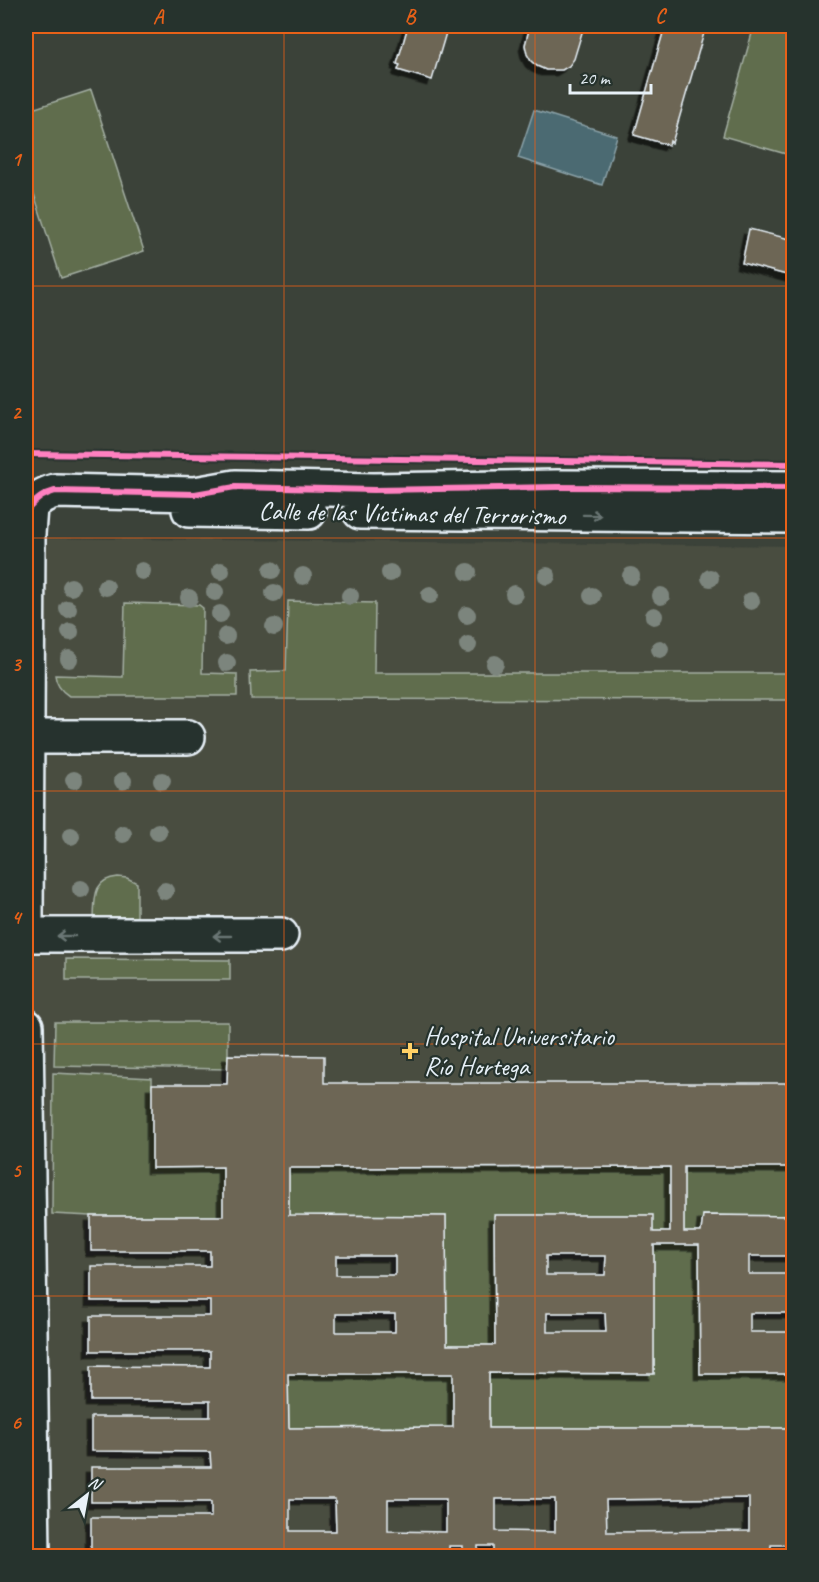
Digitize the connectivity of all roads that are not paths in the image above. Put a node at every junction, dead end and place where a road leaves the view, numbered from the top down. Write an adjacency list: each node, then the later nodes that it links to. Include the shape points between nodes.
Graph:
1 (705, 487): 2 (street, Calle de las Víctimas del Terrorismo); 3 (street, Calle de las Víctimas del Terrorismo, via 235,487 195,494 55,491); 4 (street, Calle de las Víctimas del Terrorismo, via 713,494 734,500)
2 (794, 488)
3 (27, 499): 5 (street, Calle de las Víctimas del Terrorismo, one-way to 5, via 340,512); 6 (street)
4 (794, 503)
5 (794, 516)
6 (28, 737): 7 (street); 8 (street)
7 (188, 737)
8 (26, 917)
9 (26, 935): 10 (street, one-way to 9)
10 (281, 935)
11 (26, 1026): 12 (street)
12 (33, 1557)

